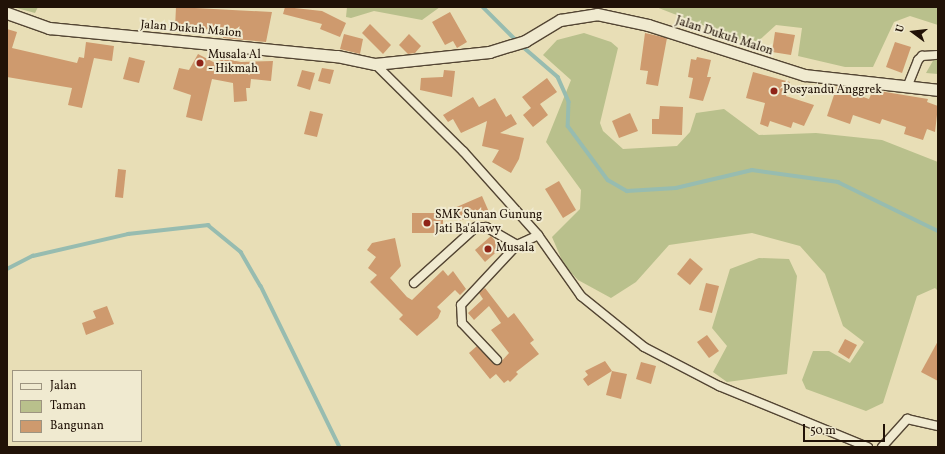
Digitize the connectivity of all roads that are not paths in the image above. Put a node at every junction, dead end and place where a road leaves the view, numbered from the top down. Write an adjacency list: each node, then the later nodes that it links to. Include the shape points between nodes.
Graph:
1 (7, 13): 3 (street, Jalan Dukuh Malon, via 49,28 337,56)
2 (938, 55): 4 (street, via 922,56 918,60)
3 (374, 64): 4 (street, Jalan Dukuh Malon, via 489,52 521,43 560,20 597,14 648,25 805,75); 6 (street, via 463,151)
4 (908, 85): 5 (street, Jalan Dukuh Malon)
5 (938, 90)
6 (538, 235): 7 (street); 11 (street, via 581,296 644,347 683,368)
7 (517, 245): 8 (street, via 486,227 476,227); 9 (street, via 461,305 462,323)
8 (414, 283)
9 (497, 360)
10 (938, 426): 12 (street, via 907,419)
11 (868, 447)
12 (882, 447)

